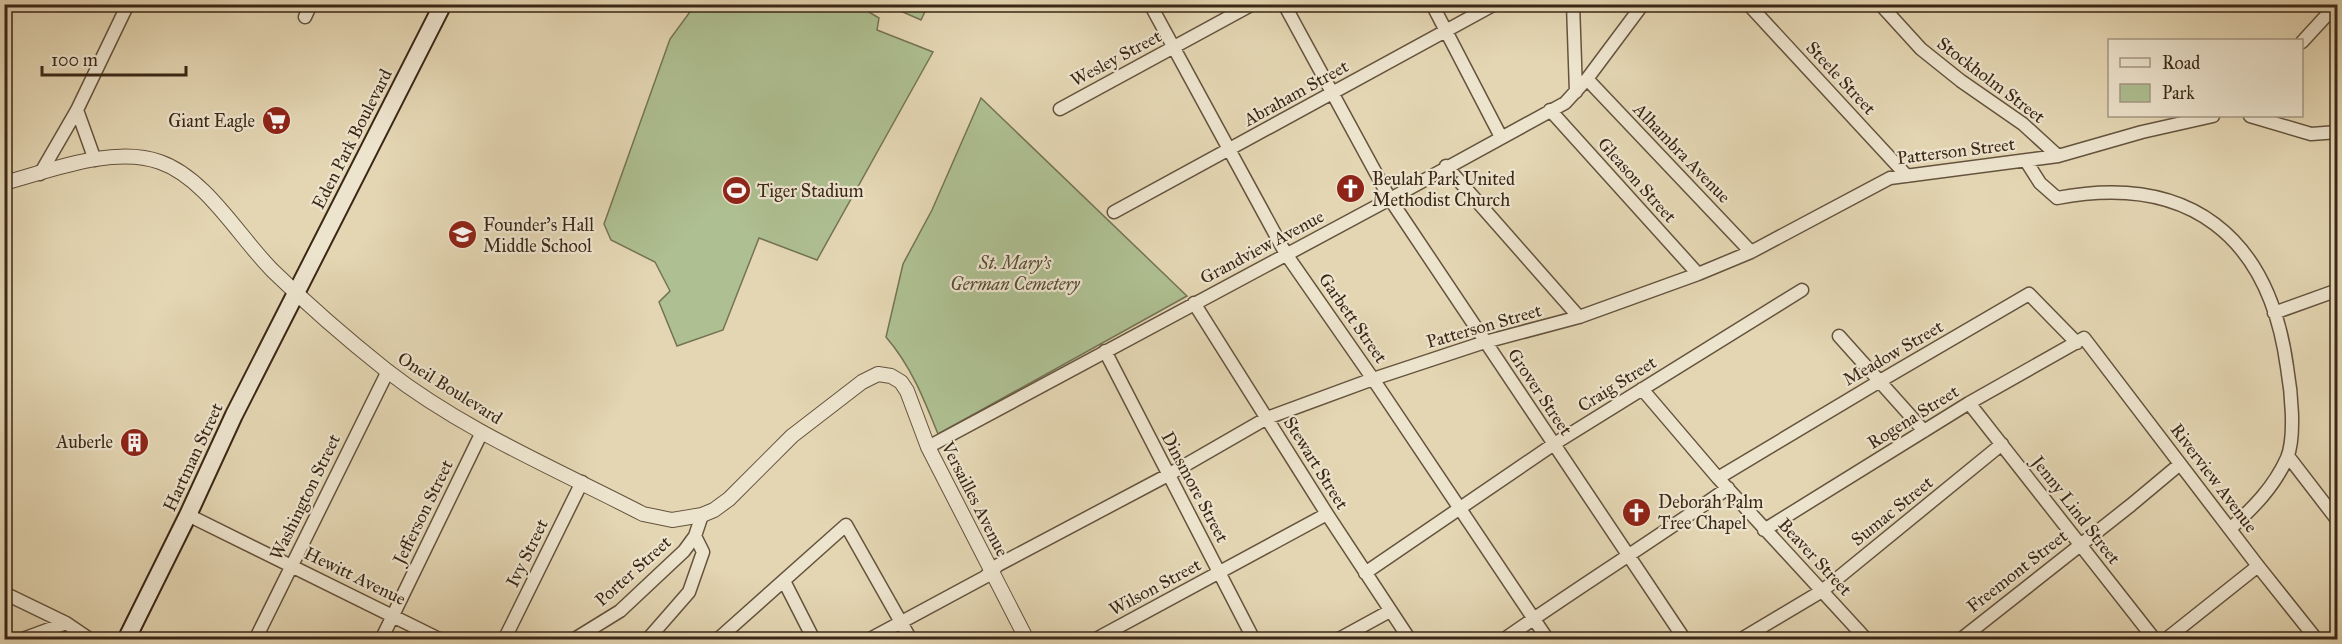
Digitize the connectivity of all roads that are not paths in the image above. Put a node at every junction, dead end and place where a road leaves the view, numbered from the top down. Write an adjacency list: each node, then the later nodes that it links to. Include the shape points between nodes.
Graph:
1 (128, 4): 22 (street)
2 (311, 4): 14 (street)
3 (443, 4): 43 (main road, Eden Park Boulevard)
4 (1150, 4): 17 (street, Garbett Street)
5 (1253, 4): 17 (street, Wesley Street)
6 (1284, 4): 20 (street, Grover Street)
7 (1432, 4): 15 (street)
8 (1496, 4): 15 (street, Abraham Street)
9 (1573, 4): 19 (street)
10 (1643, 4): 18 (street, Grandview Avenue)
11 (1748, 4): 34 (street, Steele Street)
12 (2337, 4): 16 (street)
13 (1887, 7): 29 (street, Stockholm Street, via 1920,49 2024,124)
14 (305, 17)
15 (1446, 31): 20 (street, Abraham Street); 27 (street)
16 (2303, 40)
17 (1174, 48): 21 (street, Wesley Street); 28 (street, Garbett Street)
18 (1587, 79): 19 (street, Grandview Avenue); 38 (street, Alhambra Avenue)
19 (1576, 92): 23 (street, Grandview Avenue)
20 (1333, 93): 28 (street, Abraham Street); 36 (street, Grover Street)
21 (1060, 109)
22 (77, 110): 30 (street); 33 (street)
23 (1550, 110): 27 (street, Grandview Avenue); 40 (street, Gleason Street)
24 (2209, 117): 29 (street, Patterson Street)
25 (2253, 117): 26 (street, via 2311,134)
26 (2337, 132)
27 (1501, 137): 32 (street, Grandview Avenue)
28 (1230, 150): 37 (street, Abraham Street); 39 (street, Garbett Street)
29 (2058, 156): 31 (street, Patterson Street)
30 (94, 160): 33 (street, Oneil Boulevard); 43 (street, Oneil Boulevard, via 138,157 181,173 202,190)
31 (2026, 161): 34 (street, Patterson Street); 45 (street, via 2040,183 2057,198 2147,194 2211,220 2246,254)
32 (1446, 166): 36 (street, Grandview Avenue); 46 (street)
33 (40, 174): 35 (street, Oneil Boulevard)
34 (1907, 176): 38 (street, Patterson Street, via 1873,186)
35 (4, 183)
36 (1390, 199): 39 (street, Grandview Avenue); 49 (street, Grover Street)
37 (1114, 212)
38 (1752, 252): 40 (street, Patterson Street)
39 (1286, 254): 44 (street, Grandview Avenue); 53 (street, Garbett Street)
40 (1698, 274): 46 (street, Patterson Street)
41 (1802, 290): 55 (street, Craig Street)
42 (2337, 290): 45 (street)
43 (296, 292): 51 (street, Oneil Boulevard); 70 (main road, Hartman Street)
44 (1194, 303): 50 (street, Grandview Avenue); 57 (street, Stewart Street)
45 (2274, 313): 63 (street, via 2289,379 2292,414)
46 (1579, 317): 49 (street, Patterson Street)
47 (1839, 336): 54 (street)
48 (2080, 340): 54 (street, Meadow Street, via 2029,294); 56 (street, Rogena Street); 64 (street, Riverview Avenue)
49 (1485, 342): 53 (street, Patterson Street); 60 (street, Grover Street)
50 (1105, 351): 62 (street, Grandview Avenue); 65 (street, Dinsmore Street)
51 (388, 371): 59 (street, Oneil Boulevard); 79 (street, Washington Street)
52 (891, 376): 62 (street, Versailles Avenue, via 907,391); 72 (street, Oneil Boulevard, via 878,374 862,382 792,436 729,499)
53 (1373, 379): 57 (street, Patterson Street); 69 (street, Garbett Street)
54 (1880, 381): 58 (street); 66 (street, Meadow Street)
55 (1642, 389): 60 (street, Craig Street); 66 (street, Beaver Street)
56 (1969, 403): 58 (street, Rogena Street); 61 (street, Jenny Lind Street)
57 (1267, 418): 65 (street, Patterson Street); 71 (street, Stewart Street)
58 (1924, 431): 75 (street, Rogena Street)
59 (482, 432): 67 (street, Oneil Boulevard); 88 (street, Jefferson Street)
60 (1554, 444): 69 (street, Craig Street); 78 (street, Grover Street)
61 (2002, 444): 77 (street, Jenny Lind Street); 85 (street, Sumac Street)
62 (928, 447): 81 (street, Versailles Avenue)
63 (2288, 456): 73 (street); 74 (street, via 2262,499)
64 (2180, 464): 74 (street, Riverview Avenue); 77 (street, Freemont Street)
65 (1168, 475): 81 (street, Patterson Street); 82 (street, Dinsmore Street)
66 (1718, 478): 68 (street, Beaver Street)
67 (582, 482): 72 (street, Oneil Boulevard, via 643,514 672,520); 98 (street, Ivy Street)
68 (1728, 488): 75 (street, Beaver Street); 78 (street)
69 (1460, 510): 83 (street, Craig Street); 89 (street, Garbett Street)
70 (188, 514): 79 (street, Hewitt Avenue); 94 (main road, Hartman Street)
71 (1327, 514): 82 (street, Wilson Street); 83 (street, Stewart Street)
72 (702, 515): 76 (street, Porter Street)
73 (2337, 521)
74 (2230, 529): 80 (street, Riverview Avenue)
75 (1764, 530): 85 (street, Beaver Street)
76 (695, 536): 99 (street, Porter Street, via 620,612); 100 (street, via 703,552 689,592)
77 (2080, 544): 115 (street, Freemont Street); 116 (street, Jenny Lind Street)
78 (1629, 556): 89 (street); 112 (street, Grover Street)
79 (291, 565): 88 (street, Hewitt Avenue); 95 (street, Washington Street)
80 (2258, 566): 117 (street); 118 (street, Riverview Avenue)
81 (991, 571): 90 (street, Patterson Street); 105 (street, Versailles Avenue)
82 (1219, 573): 106 (street, Wilson Street); 107 (street, Dinsmore Street)
83 (1365, 573): 87 (street, Stewart Street)
84 (784, 581): 90 (street, via 846,525); 101 (street); 102 (street)
85 (1822, 591): 113 (street, Sumac Street); 114 (street, Beaver Street)
86 (4, 593): 91 (street)
87 (1390, 611): 108 (street); 109 (street, Stewart Street)
88 (393, 615): 96 (street, Jefferson Street); 97 (street, Hewitt Avenue)
89 (1534, 618): 110 (street); 111 (street, Garbett Street)
90 (901, 621): 103 (street, Patterson Street); 104 (street)
91 (66, 623): 92 (street); 93 (street)
92 (20, 639)
93 (91, 639)
94 (126, 639)
95 (255, 639)
96 (381, 639)
97 (441, 639)
98 (504, 639)
99 (573, 639)
100 (648, 639)
101 (717, 639)
102 (814, 639)
103 (868, 639)
104 (911, 639)
105 (1027, 639)
106 (1094, 639)
107 (1254, 639)
108 (1337, 639)
109 (1410, 639)
110 (1503, 639)
111 (1548, 639)
112 (1685, 639)
113 (1740, 639)
114 (1867, 639)
115 (1960, 639)
116 (2155, 639)
117 (2165, 639)
118 (2317, 639)

